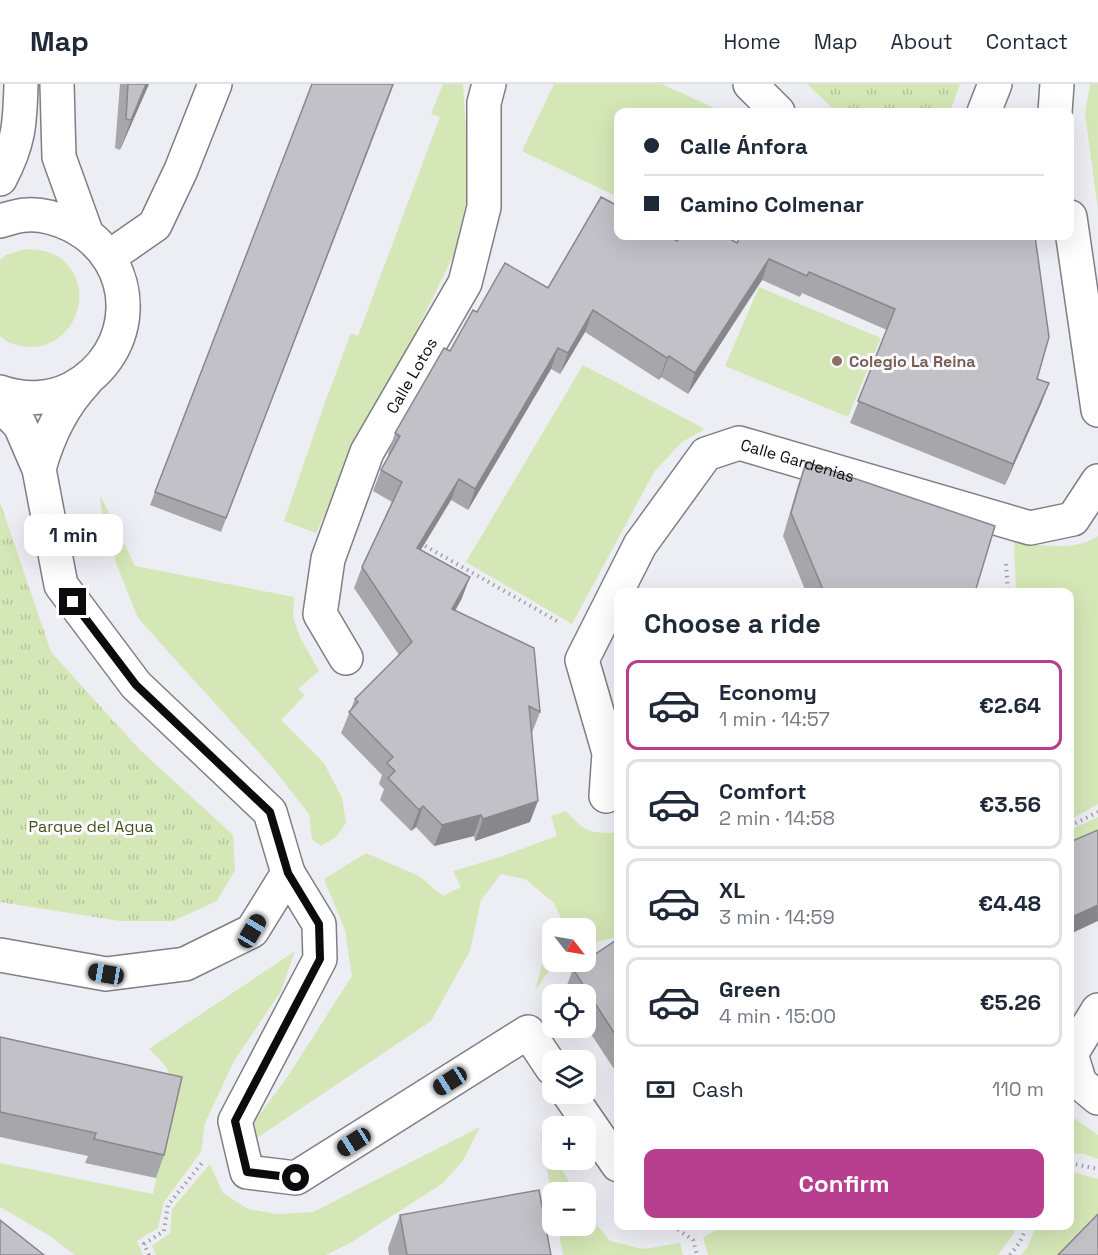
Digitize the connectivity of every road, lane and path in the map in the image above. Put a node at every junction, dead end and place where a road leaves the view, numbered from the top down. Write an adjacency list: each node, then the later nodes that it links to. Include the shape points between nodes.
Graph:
1 (21, 84): 11 (street, via 20,126)
2 (57, 84): 13 (street, via 58,158)
3 (215, 84): 15 (street, via 155,225)
4 (489, 84): 26 (street, Calle Lotos, via 484,103 484,207 465,283 367,452 328,559 320,614)
5 (750, 84): 8 (street)
6 (995, 84): 9 (street)
7 (1057, 84): 10 (street)
8 (774, 108)
9 (986, 108)
10 (1055, 108)
11 (0, 179)
12 (0, 221): 13 (street, via 27,215 58,219)
13 (86, 232): 15 (street)
14 (1073, 240): 19 (street)
15 (109, 257): 16 (street, via 120,280 123,306 120,332)
16 (100, 367): 17 (street, via 83,383 62,393 38,398); 20 (street, via 59,417)
17 (0, 392)
18 (0, 405): 20 (street, via 20,425)
19 (1098, 410)
20 (39, 469): 30 (street, via 61,585 136,685 270,812)
21 (1098, 481): 23 (street, Calle Gardenias, via 1072,519 1030,528 739,443 706,454 640,545)
22 (414, 540): 25 (path)
23 (618, 588)
24 (614, 597): 27 (street, Calle Gardenias, via 582,660 609,753)
25 (560, 622)
26 (346, 658)
27 (606, 795)
28 (1098, 812): 29 (path)
29 (1074, 824)
30 (288, 873): 31 (street, via 252,931 185,964 106,974); 34 (street, via 319,924 320,959 235,1121 247,1172 296,1178 528,1032)
31 (0, 955)
32 (1098, 1010): 33 (street)
33 (1074, 1049)
34 (542, 1053)
35 (1074, 1064): 36 (street, via 1080,1083)
36 (1098, 1098)
37 (576, 1104): 39 (street)
38 (206, 1159): 44 (path, via 168,1205 164,1231 144,1244)
39 (614, 1159)
40 (1074, 1164): 41 (path)
41 (1098, 1169)
42 (679, 1230): 45 (path, via 693,1240)
43 (1025, 1230): 46 (path)
44 (149, 1255)
45 (697, 1255)
46 (1010, 1255)

